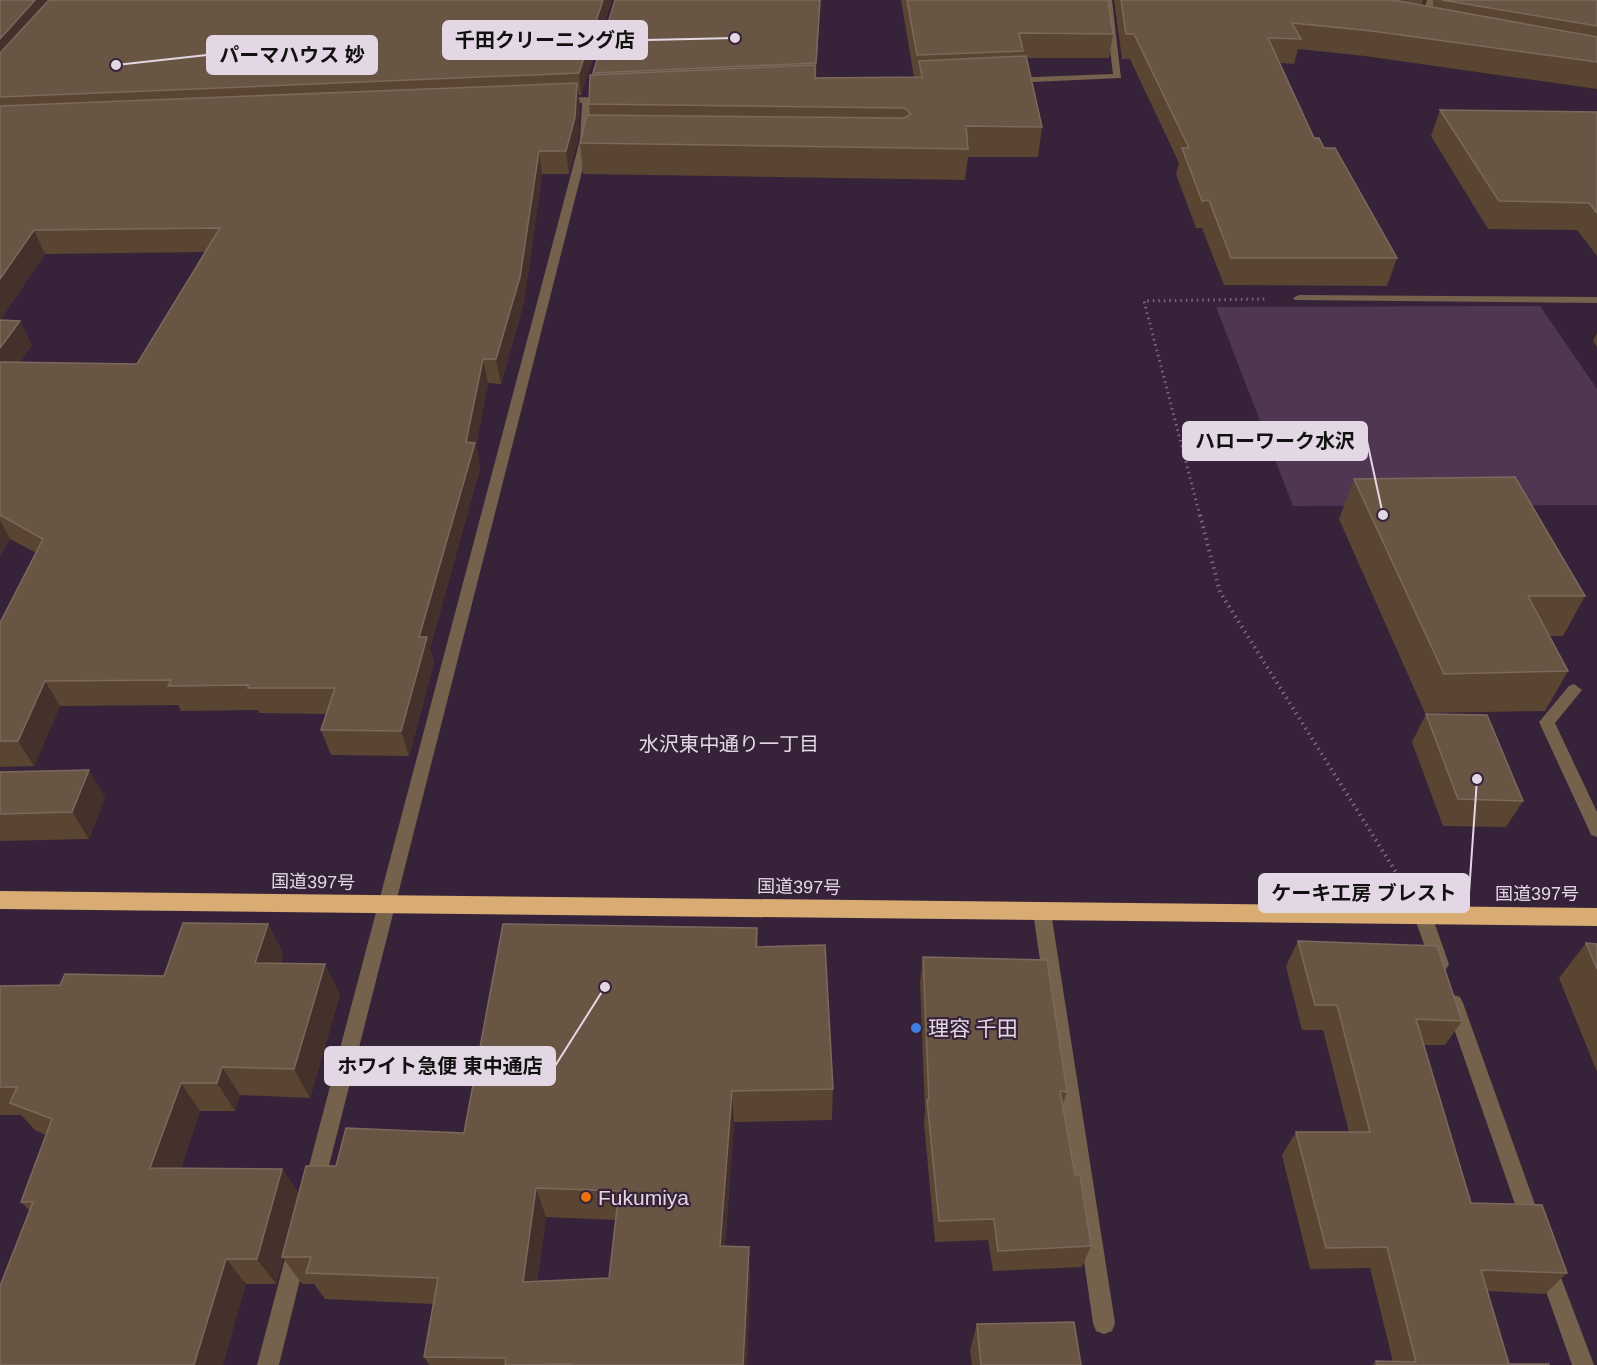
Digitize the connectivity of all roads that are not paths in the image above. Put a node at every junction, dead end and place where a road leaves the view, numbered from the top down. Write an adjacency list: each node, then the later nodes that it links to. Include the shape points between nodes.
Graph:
1 (1108, 0): 4 (street, via 1118,76)
2 (1429, 0): 3 (street, via 1429,14)
3 (1419, 26)
4 (1000, 81)
5 (591, 89): 7 (street)
6 (599, 99): 7 (street)
7 (587, 100): 8 (street); 14 (street, via 591,140)
8 (551, 101)
9 (1299, 298): 10 (street)
10 (1597, 300)
11 (1574, 690): 12 (street, via 1547,722)
12 (1597, 830)
13 (0, 900): 14 (highway, 国道397号)
14 (386, 905): 15 (highway, 国道397号); 18 (street)
15 (1042, 912): 16 (highway, 国道397号); 20 (street)
16 (1423, 916): 17 (highway, 国道397号); 22 (street)
17 (1597, 917)
18 (309, 1204)
19 (303, 1227): 21 (street)
20 (1104, 1323)
21 (268, 1365)
22 (1582, 1365)

